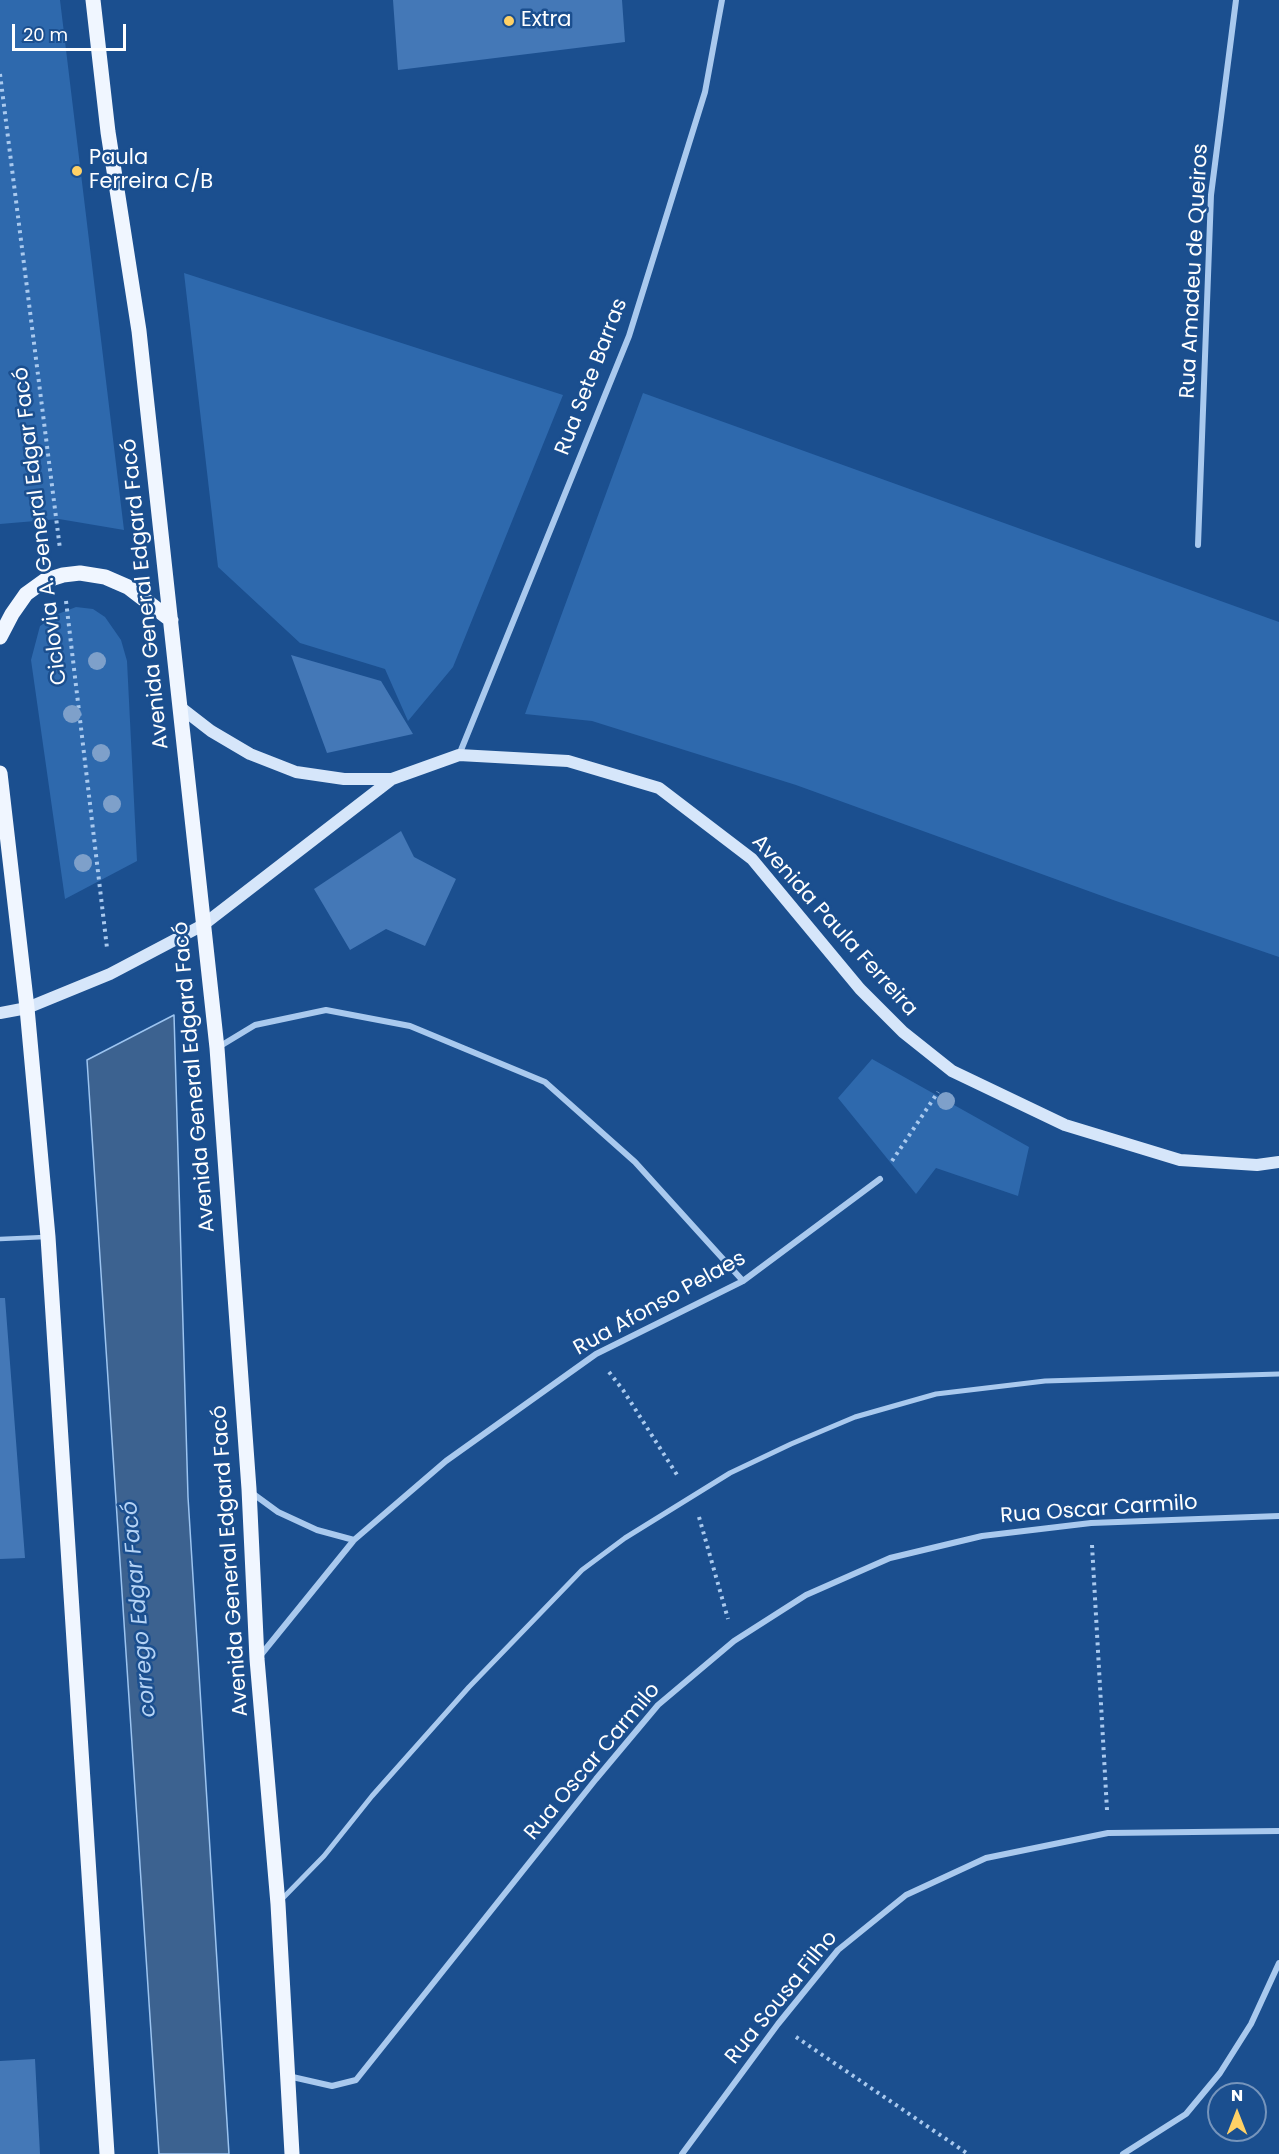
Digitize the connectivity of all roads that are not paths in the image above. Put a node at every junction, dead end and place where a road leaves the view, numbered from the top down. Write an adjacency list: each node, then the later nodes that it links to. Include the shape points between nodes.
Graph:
1 (93, 0): 5 (main road, Avenida General Edgard Facó, via 108,132 139,331)
2 (722, 0): 8 (street, Rua Sete Barras, via 705,92 629,336)
3 (1236, 0): 4 (street, Rua Amadeu de Queiros, via 1211,195)
4 (1198, 545)
5 (171, 620): 6 (main road, via 128,587 105,577 80,573 44,581 26,594); 7 (main road, Avenida General Edgard Facó)
6 (0, 637)
7 (180, 707): 10 (main road, Avenida Paula Ferreira, via 250,754 296,772); 11 (main road, Avenida General Edgard Facó)
8 (459, 755): 10 (main road, Avenida Paula Ferreira); 15 (main road, Avenida Paula Ferreira, via 568,761 659,788 752,859 860,989 903,1032 952,1071 1065,1125 1180,1161 1257,1165)
9 (0, 773): 12 (main road)
10 (392, 779): 11 (main road, Avenida Paula Ferreira)
11 (203, 925): 12 (main road, Avenida Paula Ferreira, via 110,974); 14 (main road, Avenida General Edgard Facó)
12 (27, 1008): 13 (main road, Avenida Paula Ferreira); 17 (main road)
13 (0, 1013)
14 (217, 1048): 19 (street, via 255,1024 326,1010 410,1026 545,1082 635,1162); 21 (main road, Avenida General Edgard Facó)
15 (1279, 1162)
16 (880, 1179): 19 (street, Rua Afonso Pelaes)
17 (48, 1237): 18 (lane); 29 (main road)
18 (0, 1239)
19 (743, 1281): 23 (street, Rua Afonso Pelaes, via 596,1354 446,1461)
20 (1279, 1374): 26 (street, via 1045,1381 936,1394 855,1417 730,1473 625,1538 582,1570 469,1687)
21 (249, 1489): 23 (street, via 278,1512 317,1530); 24 (main road, Avenida General Edgard Facó)
22 (1279, 1516): 28 (street, Rua Oscar Carmilo, via 1091,1523 981,1536 890,1558 806,1595 734,1641 658,1705 357,2080 332,2086)
23 (354, 1540): 24 (street, Rua Afonso Pelaes)
24 (257, 1659): 26 (main road, Avenida General Edgard Facó)
25 (1279, 1831): 31 (street, Rua Sousa Filho, via 1108,1833 986,1858 906,1896 838,1950)
26 (278, 1904): 28 (main road, Avenida General Edgard Facó)
27 (1279, 1963): 32 (street, via 1251,2025 1220,2073 1186,2114)
28 (287, 2076): 30 (main road, Avenida General Edgard Facó)
29 (107, 2154)
30 (292, 2154)
31 (682, 2154)
32 (1125, 2154)

